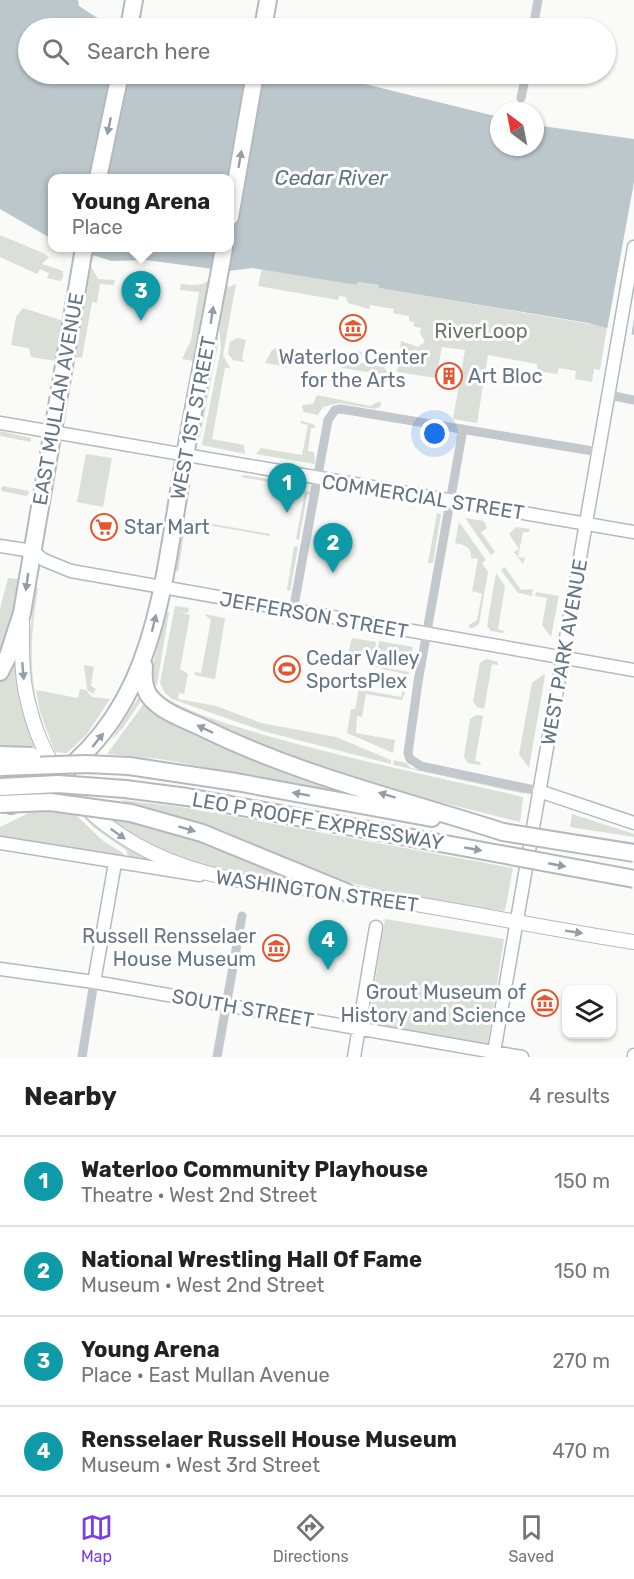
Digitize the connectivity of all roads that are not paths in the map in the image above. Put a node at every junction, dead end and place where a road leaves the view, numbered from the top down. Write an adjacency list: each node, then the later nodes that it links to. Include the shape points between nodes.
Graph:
1 (268, 0): 3 (highway)
2 (538, 0): 4 (street)
3 (265, 18)
4 (535, 18)
5 (118, 84): 9 (highway, one-way to 9)
6 (253, 84): 10 (highway, one-way to 6)
7 (523, 84): 8 (street)
8 (521, 98)
9 (99, 174)
10 (234, 194)
11 (634, 247): 14 (street, WEST PARK AVENUE)
12 (83, 252): 18 (highway, EAST MULLAN AVENUE)
13 (223, 252): 20 (highway, WEST 1ST STREET, one-way to 13)
14 (609, 395): 15 (street); 19 (street, WEST PARK AVENUE)
15 (634, 400)
16 (0, 423): 18 (street, COMMERCIAL STREET)
17 (463, 429): 19 (street); 21 (street, via 335,410 328,420); 22 (street)
18 (53, 432): 20 (street, COMMERCIAL STREET); 26 (highway, EAST MULLAN AVENUE)
19 (599, 452): 23 (street, WEST PARK AVENUE)
20 (186, 455): 21 (street, COMMERCIAL STREET); 27 (highway, WEST 1ST STREET)
21 (318, 480): 22 (street, COMMERCIAL STREET); 28 (street)
22 (451, 500): 23 (street, COMMERCIAL STREET); 30 (street)
23 (587, 524): 24 (street, COMMERCIAL STREET); 32 (street, WEST PARK AVENUE)
24 (634, 532)
25 (0, 546): 26 (street, JEFFERSON STREET)
26 (32, 551): 27 (street, JEFFERSON STREET, via 71,571); 29 (highway, EAST MULLAN AVENUE, one-way to 29)
27 (162, 588): 28 (street, JEFFERSON STREET); 31 (highway, WEST 1ST STREET, one-way to 27)
28 (293, 611): 30 (street, JEFFERSON STREET)
29 (22, 613): 34 (highway, EAST MULLAN AVENUE); 38 (main road, one-way to 38, via 27,700 46,756)
30 (426, 634): 32 (street, JEFFERSON STREET); 40 (street, via 410,759 421,766)
31 (144, 657): 38 (highway, one-way to 31, via 81,759 111,723); 44 (highway, one-way to 31, via 315,776 260,756 176,716 153,700 145,688)
32 (563, 657): 33 (street, JEFFERSON STREET); 40 (street, WEST PARK AVENUE)
33 (634, 669)
34 (0, 672)
35 (0, 755): 36 (highway, bridge, via 30,755)
36 (86, 764): 37 (highway, LEO P ROOFF EXPRESSWAY, bridge); 44 (highway, LEO P ROOFF EXPRESSWAY, one-way to 36, bridge, via 236,782 129,766)
37 (0, 767)
38 (59, 776): 42 (highway); 49 (main road, one-way to 49, via 102,823 142,850)
39 (0, 787): 48 (highway, LEO P ROOFF EXPRESSWAY, one-way to 48, bridge, via 58,784 187,797)
40 (540, 791): 43 (street); 52 (street, WEST PARK AVENUE)
41 (0, 804): 50 (highway, one-way to 50, bridge, via 50,802 131,813 202,833)
42 (0, 811)
43 (634, 823)
44 (503, 832): 46 (highway, LEO P ROOFF EXPRESSWAY, bridge)
45 (0, 843): 47 (street, WASHINGTON STREET)
46 (634, 853)
47 (115, 862): 49 (street, WASHINGTON STREET); 56 (street)
48 (634, 879)
49 (243, 881): 50 (main road, WASHINGTON STREET)
50 (348, 893): 52 (main road, WASHINGTON STREET)
51 (242, 916): 57 (street)
52 (516, 923): 54 (main road, WASHINGTON STREET, one-way to 54); 59 (street, WEST PARK AVENUE)
53 (376, 927): 58 (street)
54 (634, 942)
55 (0, 969): 56 (street, SOUTH STREET)
56 (94, 982): 57 (street, SOUTH STREET); 60 (street)
57 (226, 1005): 58 (street, SOUTH STREET); 61 (street)
58 (358, 1029): 59 (street, SOUTH STREET); 62 (street)
59 (494, 1055): 63 (street, SOUTH STREET)
60 (82, 1057)
61 (217, 1057)
62 (354, 1057)
63 (522, 1057)

